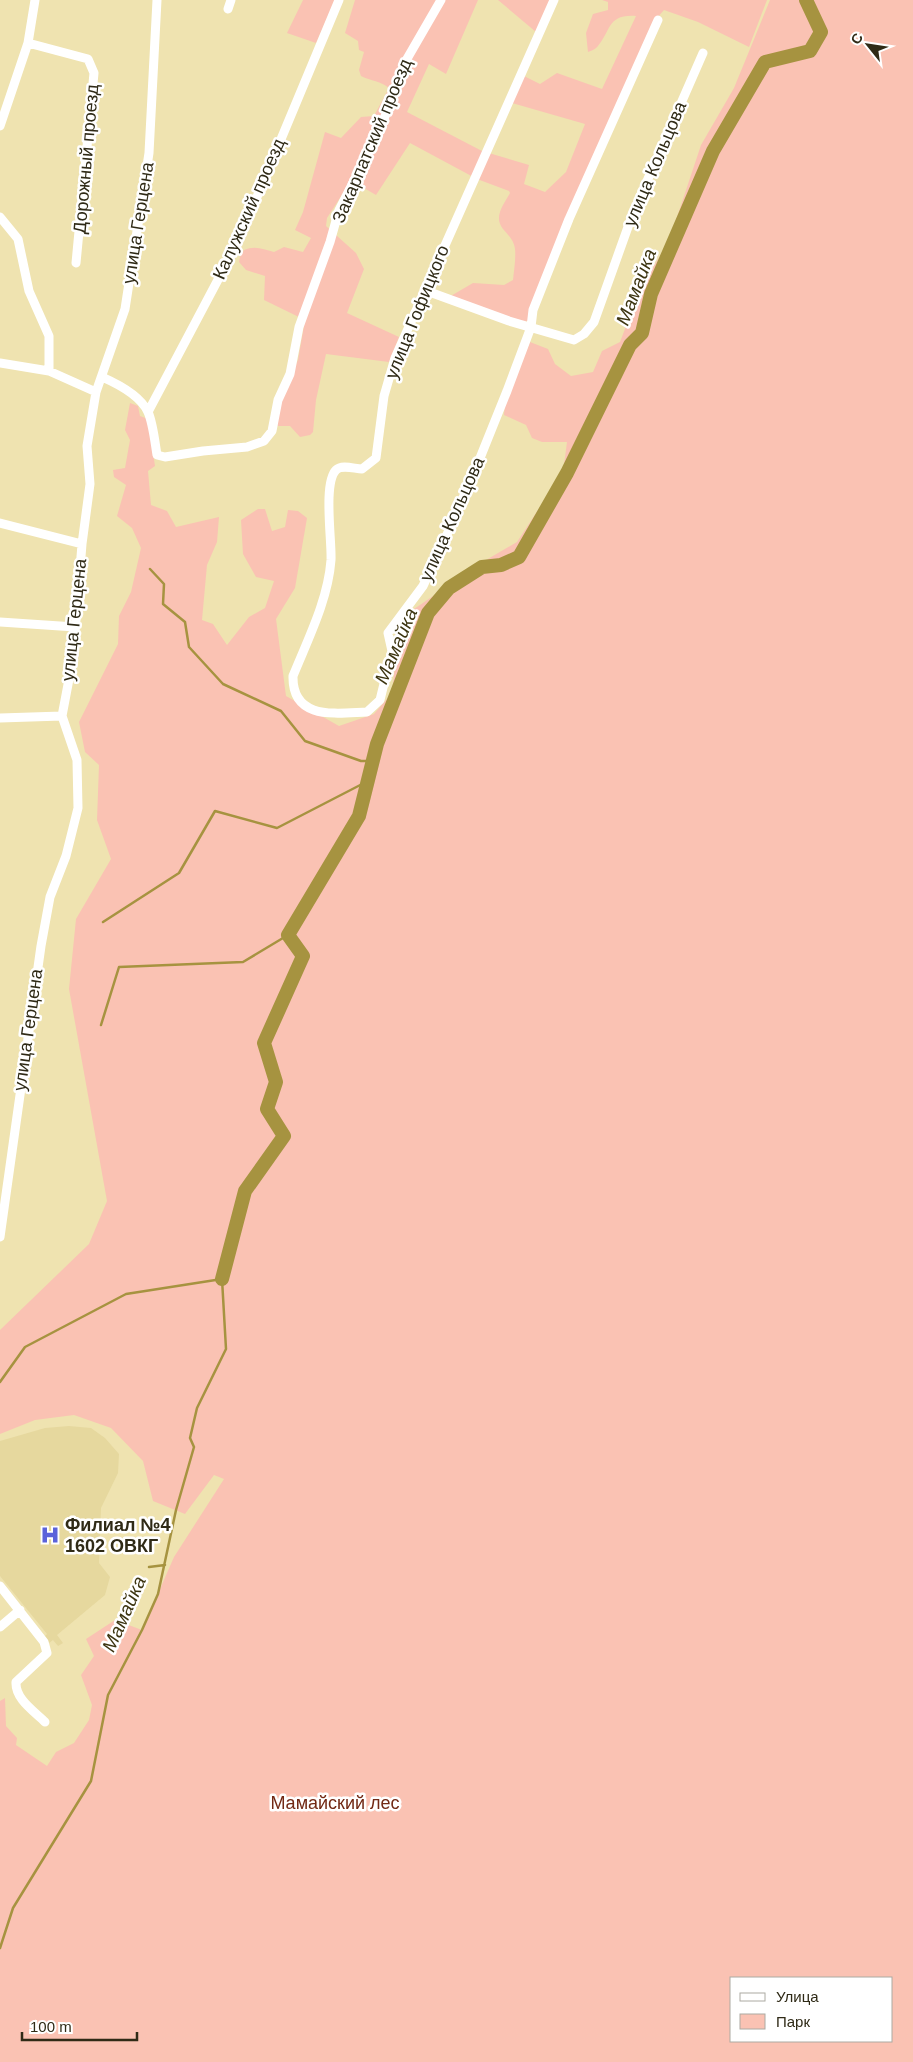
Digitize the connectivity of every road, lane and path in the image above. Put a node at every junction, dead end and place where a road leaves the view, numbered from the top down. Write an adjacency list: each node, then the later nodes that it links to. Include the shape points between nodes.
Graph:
1 (35, 0): 7 (street)
2 (157, 0): 16 (street, улица Герцена, via 149,153 124,310)
3 (339, 0): 18 (street, Калужский проезд, via 239,240)
4 (441, 0): 18 (street, Закарпатский проезд, via 404,64 380,130 339,210 299,327 290,374 278,400 272,430 264,440 247,447 165,457 157,455)
5 (554, 0): 12 (street, улица Гофицкого)
6 (658, 20): 13 (street, улица Кольцова, via 569,219 533,310)
7 (28, 43): 9 (street); 11 (street, Дорожный проезд, via 88,58 94,73)
8 (703, 53): 13 (street, улица Кольцова, via 633,214 594,322 574,340)
9 (0, 126)
10 (0, 217): 15 (street, via 18,240 29,291 49,336)
11 (76, 263)
12 (424, 290): 13 (street, улица Кольцова); 23 (street, улица Гофицкого, via 395,358 384,396 376,458 362,470 341,467 332,478 329,509 331,559 326,592 294,676)
13 (531, 327): 23 (street, улица Кольцова, via 445,539 422,586 388,633 392,650 380,700 367,712 320,713 300,701)
14 (0, 363): 15 (street)
15 (49, 371): 17 (street)
16 (102, 377): 17 (street, улица Герцена); 18 (street, via 134,395)
17 (96, 392): 20 (street, улица Герцена, via 87,446 90,484)
18 (148, 412)
19 (0, 523): 20 (street)
20 (82, 544): 22 (street, улица Герцена)
21 (0, 622): 22 (street)
22 (76, 627): 24 (street, улица Герцена)
23 (296, 694)
24 (62, 716): 25 (street); 26 (street, улица Герцена, via 77,760 78,808 66,856 50,897)
25 (0, 718)
26 (0, 1237)
27 (0, 1586): 28 (street)
28 (20, 1610): 29 (street); 30 (street, via 44,1642 47,1653 16,1682 16,1692)
29 (0, 1627)
30 (45, 1722)

